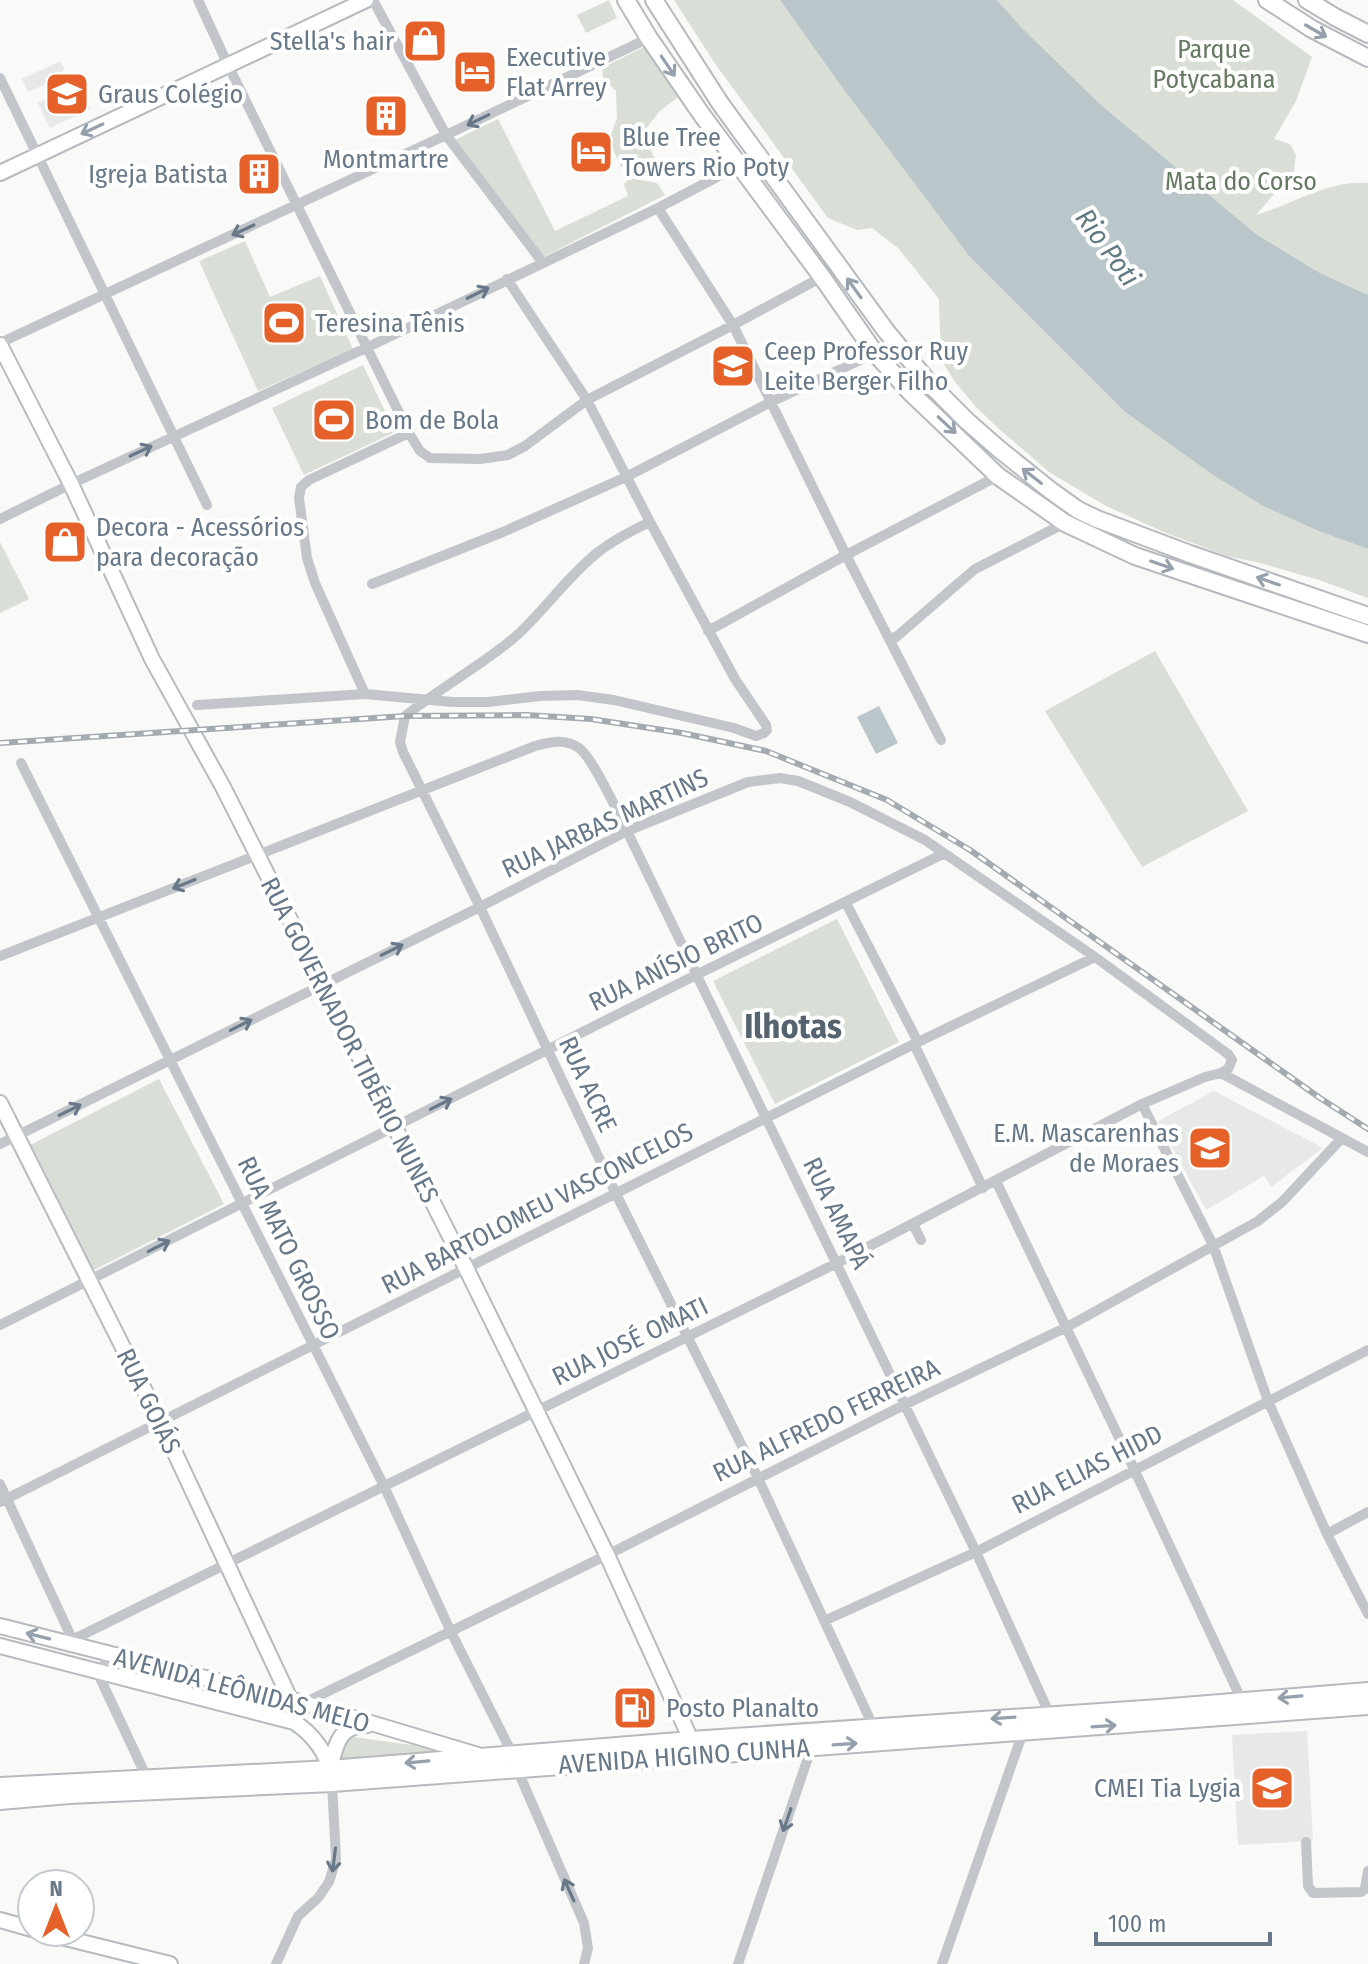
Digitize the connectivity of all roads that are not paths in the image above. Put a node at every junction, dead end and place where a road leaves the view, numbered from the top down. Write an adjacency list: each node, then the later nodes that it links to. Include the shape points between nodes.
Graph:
1 (198, 0): 11 (street)
2 (366, 0): 11 (street)
3 (373, 0): 15 (street)
4 (626, 0): 9 (main road)
5 (654, 0): 13 (main road)
6 (1267, 0): 10 (main road, one-way to 10)
7 (1307, 0): 8 (main road)
8 (1368, 34)
9 (649, 38): 14 (main road, one-way to 14); 15 (street, one-way to 15)
10 (1368, 58)
11 (228, 65): 16 (street, one-way to 16); 19 (street)
12 (0, 78): 16 (street)
13 (720, 103): 14 (main road); 42 (main road, one-way to 13, via 1097,519 1030,476 939,393 886,331)
14 (702, 115): 17 (main road)
15 (446, 135): 19 (street); 21 (street)
16 (37, 155): 18 (street); 24 (street)
17 (738, 166): 20 (street); 22 (main road)
18 (0, 173)
19 (298, 205): 24 (street, one-way to 24); 27 (street)
20 (658, 208): 21 (street); 25 (street)
21 (543, 263): 23 (street)
22 (822, 277): 25 (street); 28 (main road)
23 (507, 279): 27 (street, one-way to 23); 29 (street)
24 (106, 294): 26 (street); 32 (street)
25 (733, 325): 29 (street); 30 (street)
26 (0, 344): 35 (street, RUA GOVERNADOR TIBÉRIO NUNES)
27 (368, 347): 31 (street); 32 (street)
28 (875, 353): 30 (street); 33 (main road, one-way to 33)
29 (587, 400): 31 (street, via 508,455 430,458); 34 (street)
30 (771, 402): 34 (street); 40 (street)
31 (409, 433): 48 (street, via 309,480 299,498 315,583)
32 (174, 436): 35 (street, one-way to 32); 36 (street)
33 (998, 476): 39 (main road); 40 (street)
34 (626, 477): 38 (street); 41 (street)
35 (71, 484): 37 (street); 56 (street, RUA GOVERNADOR TIBÉRIO NUNES, via 152,659)
36 (207, 505)
37 (0, 519)
38 (650, 522): 45 (street); 49 (street, via 596,553 514,637)
39 (1065, 523): 43 (main road, one-way to 43, via 1135,556); 47 (street, via 975,569)
40 (846, 555): 45 (street); 47 (street)
41 (372, 584)
42 (1307, 594): 43 (main road); 44 (main road)
43 (1297, 611): 46 (main road)
44 (1368, 616)
45 (708, 631): 49 (street, via 766,725 764,733 756,736 577,695 488,702)
46 (1368, 634)
47 (890, 637): 51 (street)
48 (365, 694): 49 (street); 50 (street)
49 (426, 699): 53 (street, RUA ACRE, via 405,716 400,742)
50 (197, 705)
51 (941, 740)
52 (21, 763): 59 (street, RUA MATO GROSSO)
53 (421, 790): 54 (street, RUA AMAPÁ, via 535,746 567,743 589,759); 56 (street); 58 (street, RUA ACRE)
54 (627, 831): 55 (street, RUA JARBAS MARTINS, via 748,782 780,778 850,802); 58 (street, RUA JARBAS MARTINS); 62 (street, RUA AMAPÁ)
55 (943, 854): 57 (street, RUA ANÍSIO BRITO); 61 (street, RUA JARBAS MARTINS)
56 (257, 855): 59 (street, one-way to 59); 63 (street, RUA GOVERNADOR TIBÉRIO NUNES)
57 (846, 903): 62 (street, RUA ANÍSIO BRITO); 64 (street)
58 (480, 907): 63 (street, RUA JARBAS MARTINS, one-way to 58); 65 (street, RUA ACRE)
59 (98, 919): 60 (street); 66 (street, RUA MATO GROSSO)
60 (0, 956)
61 (1095, 957): 64 (street, RUA BARTOLOMEU VASCONCELOS); 67 (street, RUA JARBAS MARTINS, via 1228,1054 1231,1064)
62 (696, 975): 65 (street, RUA ANÍSIO BRITO); 70 (street, RUA AMAPÁ)
63 (322, 984): 66 (street, RUA JARBAS MARTINS, one-way to 63); 71 (street, RUA GOVERNADOR TIBÉRIO NUNES)
64 (916, 1043): 70 (street, RUA BARTOLOMEU VASCONCELOS); 77 (street)
65 (548, 1050): 71 (street, RUA ANÍSIO BRITO, one-way to 65); 78 (street, RUA ACRE)
66 (171, 1060): 72 (street, RUA JARBAS MARTINS, one-way to 66); 79 (street, RUA MATO GROSSO)
67 (1221, 1073): 69 (street, RUA JOSÉ OMATI); 73 (street)
68 (0, 1103): 72 (street, RUA GOIÁS)
69 (1142, 1104): 76 (street, RUA JOSÉ OMATI); 82 (street)
70 (767, 1118): 78 (street, RUA BARTOLOMEU VASCONCELOS); 83 (street, RUA AMAPÁ)
71 (395, 1127): 79 (street, RUA ANÍSIO BRITO); 84 (street, RUA GOVERNADOR TIBÉRIO NUNES)
72 (16, 1136): 74 (street, RUA JARBAS MARTINS); 85 (street, RUA GOIÁS)
73 (1342, 1138): 75 (street); 82 (street, RUA ALFREDO FERREIRA, via 1282,1202)
74 (0, 1144)
75 (1368, 1152)
76 (996, 1181): 77 (street, RUA JOSÉ OMATI); 87 (street)
77 (983, 1188): 80 (street, RUA JOSÉ OMATI)
78 (616, 1194): 84 (street, RUA BARTOLOMEU VASCONCELOS); 88 (street, RUA ACRE)
79 (242, 1203): 85 (street, RUA ANÍSIO BRITO, one-way to 79); 89 (street, RUA MATO GROSSO)
80 (913, 1224): 81 (street); 83 (street, RUA JOSÉ OMATI)
81 (921, 1240)
82 (1213, 1245): 87 (street, RUA ALFREDO FERREIRA); 91 (street)
83 (837, 1263): 88 (street, RUA JOSÉ OMATI); 92 (street, RUA AMAPÁ)
84 (466, 1268): 89 (street, RUA BARTOLOMEU VASCONCELOS); 93 (street, RUA GOVERNADOR TIBÉRIO NUNES)
85 (89, 1281): 86 (street, RUA ANÍSIO BRITO); 94 (street, RUA GOIÁS)
86 (0, 1325)
87 (1067, 1327): 92 (street, RUA ALFREDO FERREIRA); 95 (street)
88 (687, 1338): 93 (street, RUA JOSÉ OMATI); 96 (street, RUA ACRE)
89 (312, 1345): 94 (street, RUA BARTOLOMEU VASCONCELOS); 98 (street, RUA MATO GROSSO)
90 (1368, 1350): 91 (street, RUA ELIAS HIDD)
91 (1268, 1401): 95 (street, RUA ELIAS HIDD); 101 (street)
92 (904, 1405): 96 (street, RUA ALFREDO FERREIRA); 102 (street, RUA AMAPÁ)
93 (536, 1412): 98 (street, RUA JOSÉ OMATI); 103 (street, RUA GOVERNADOR TIBÉRIO NUNES)
94 (160, 1421): 99 (street, RUA BARTOLOMEU VASCONCELOS); 104 (street, RUA GOIÁS)
95 (1134, 1469): 102 (street, RUA ELIAS HIDD); 114 (street)
96 (758, 1478): 103 (street, RUA ALFREDO FERREIRA); 106 (street, RUA ACRE)
97 (0, 1484): 99 (street)
98 (384, 1486): 104 (street, RUA JOSÉ OMATI); 108 (street, RUA MATO GROSSO)
99 (4, 1500): 109 (street)
100 (1368, 1512): 101 (street)
101 (1327, 1534): 105 (street)
102 (976, 1552): 106 (street, RUA ELIAS HIDD); 117 (street, RUA AMAPÁ)
103 (607, 1555): 108 (street, RUA ALFREDO FERREIRA); 121 (street, RUA GOVERNADOR TIBÉRIO NUNES)
104 (227, 1565): 109 (street, RUA JOSÉ OMATI); 115 (street, RUA GOIÁS)
105 (1368, 1614)
106 (824, 1621): 119 (street, RUA ACRE)
107 (0, 1626): 109 (street, AVENIDA LEÔNIDAS MELO, one-way to 107)
108 (451, 1632): 115 (street, RUA ALFREDO FERREIRA); 125 (street, RUA MATO GROSSO)
109 (73, 1643): 111 (street, AVENIDA LEÔNIDAS MELO)
110 (0, 1646): 112 (street, AVENIDA LEÔNIDAS MELO)
111 (108, 1655): 112 (street); 115 (street, AVENIDA LEÔNIDAS MELO)
112 (101, 1673): 126 (street, AVENIDA LEÔNIDAS MELO, via 294,1722 314,1739); 127 (street)
113 (1368, 1691): 114 (main road, AVENIDA HIGINO CUNHA, one-way to 114)
114 (1242, 1701): 117 (main road, AVENIDA HIGINO CUNHA)
115 (297, 1702): 118 (street, AVENIDA LEÔNIDAS MELO)
116 (1368, 1706): 120 (main road, AVENIDA HIGINO CUNHA, one-way to 116)
117 (1050, 1715): 119 (main road, AVENIDA HIGINO CUNHA, one-way to 119)
118 (376, 1725): 123 (street, AVENIDA LEÔNIDAS MELO); 126 (street, via 343,1732)
119 (874, 1728): 121 (main road, AVENIDA HIGINO CUNHA)
120 (1023, 1732): 122 (main road, AVENIDA HIGINO CUNHA, one-way to 120); 137 (street)
121 (691, 1740): 124 (street); 125 (main road, AVENIDA HIGINO CUNHA)
122 (812, 1746): 124 (main road, AVENIDA HIGINO CUNHA); 136 (street, one-way to 136)
123 (483, 1756): 125 (main road, AVENIDA HIGINO CUNHA); 126 (main road, AVENIDA HIGINO CUNHA, one-way to 126)
124 (683, 1757): 125 (main road, AVENIDA HIGINO CUNHA)
125 (515, 1762): 126 (main road, AVENIDA HIGINO CUNHA); 135 (street, RUA MATO GROSSO, one-way to 125, via 584,1923)
126 (331, 1776): 127 (main road, AVENIDA HIGINO CUNHA); 129 (main road, AVENIDA HIGINO CUNHA); 134 (street, one-way to 134, via 334,1871 318,1898 298,1916)
127 (147, 1778): 128 (main road, AVENIDA HIGINO CUNHA)
128 (0, 1786)
129 (0, 1801)
130 (1306, 1842): 131 (street, via 1313,1893 1361,1892)
131 (1368, 1871)
132 (96, 1946): 133 (street)
133 (170, 1964)
134 (276, 1964)
135 (584, 1964)
136 (738, 1964)
137 (942, 1964)

